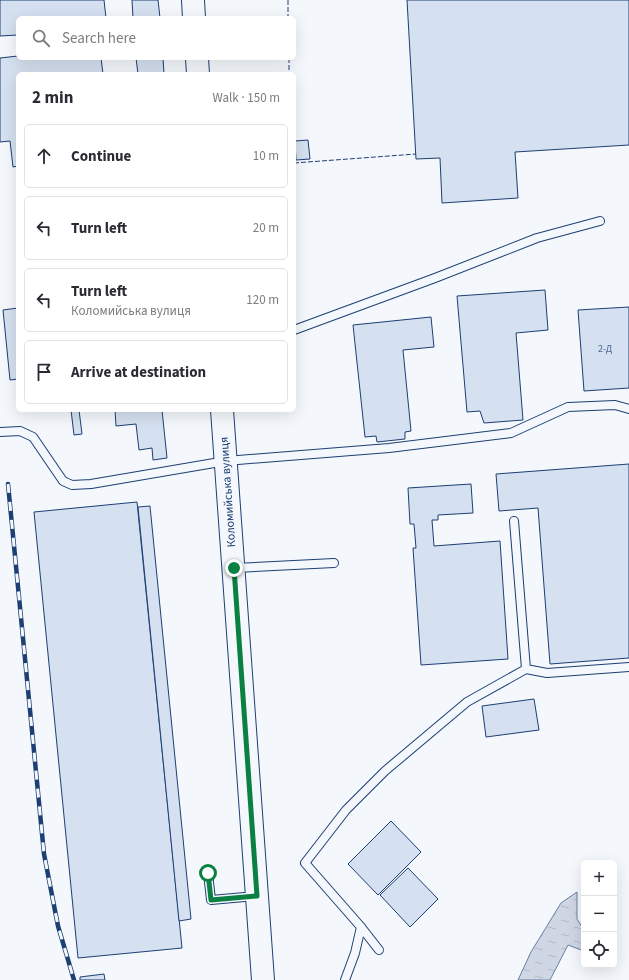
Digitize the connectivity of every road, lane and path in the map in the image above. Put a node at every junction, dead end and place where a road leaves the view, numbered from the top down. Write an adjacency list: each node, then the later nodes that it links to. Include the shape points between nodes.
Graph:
1 (193, 0): 2 (street)
2 (194, 16)
3 (197, 60): 4 (street)
4 (198, 72)
5 (600, 221): 6 (lane, via 537,238)
6 (296, 329)
7 (629, 409): 10 (lane, via 615,405 568,407 511,433 390,448)
8 (222, 412): 10 (street, Коломийська вулиця)
9 (0, 432): 10 (lane, via 20,431 33,438 63,481 72,485)
10 (226, 461): 13 (street, Коломийська вулиця)
11 (514, 522): 15 (lane)
12 (334, 562): 13 (lane)
13 (234, 568): 17 (street, Коломийська вулиця)
14 (629, 667): 15 (lane, via 547,673)
15 (526, 669): 18 (lane, via 467,702 385,771 346,810 305,863)
16 (208, 873): 17 (lane, via 211,900)
17 (257, 896): 20 (street, Коломийська вулиця)
18 (361, 927): 19 (lane); 21 (lane)
19 (379, 950)
20 (263, 980)
21 (345, 980)

